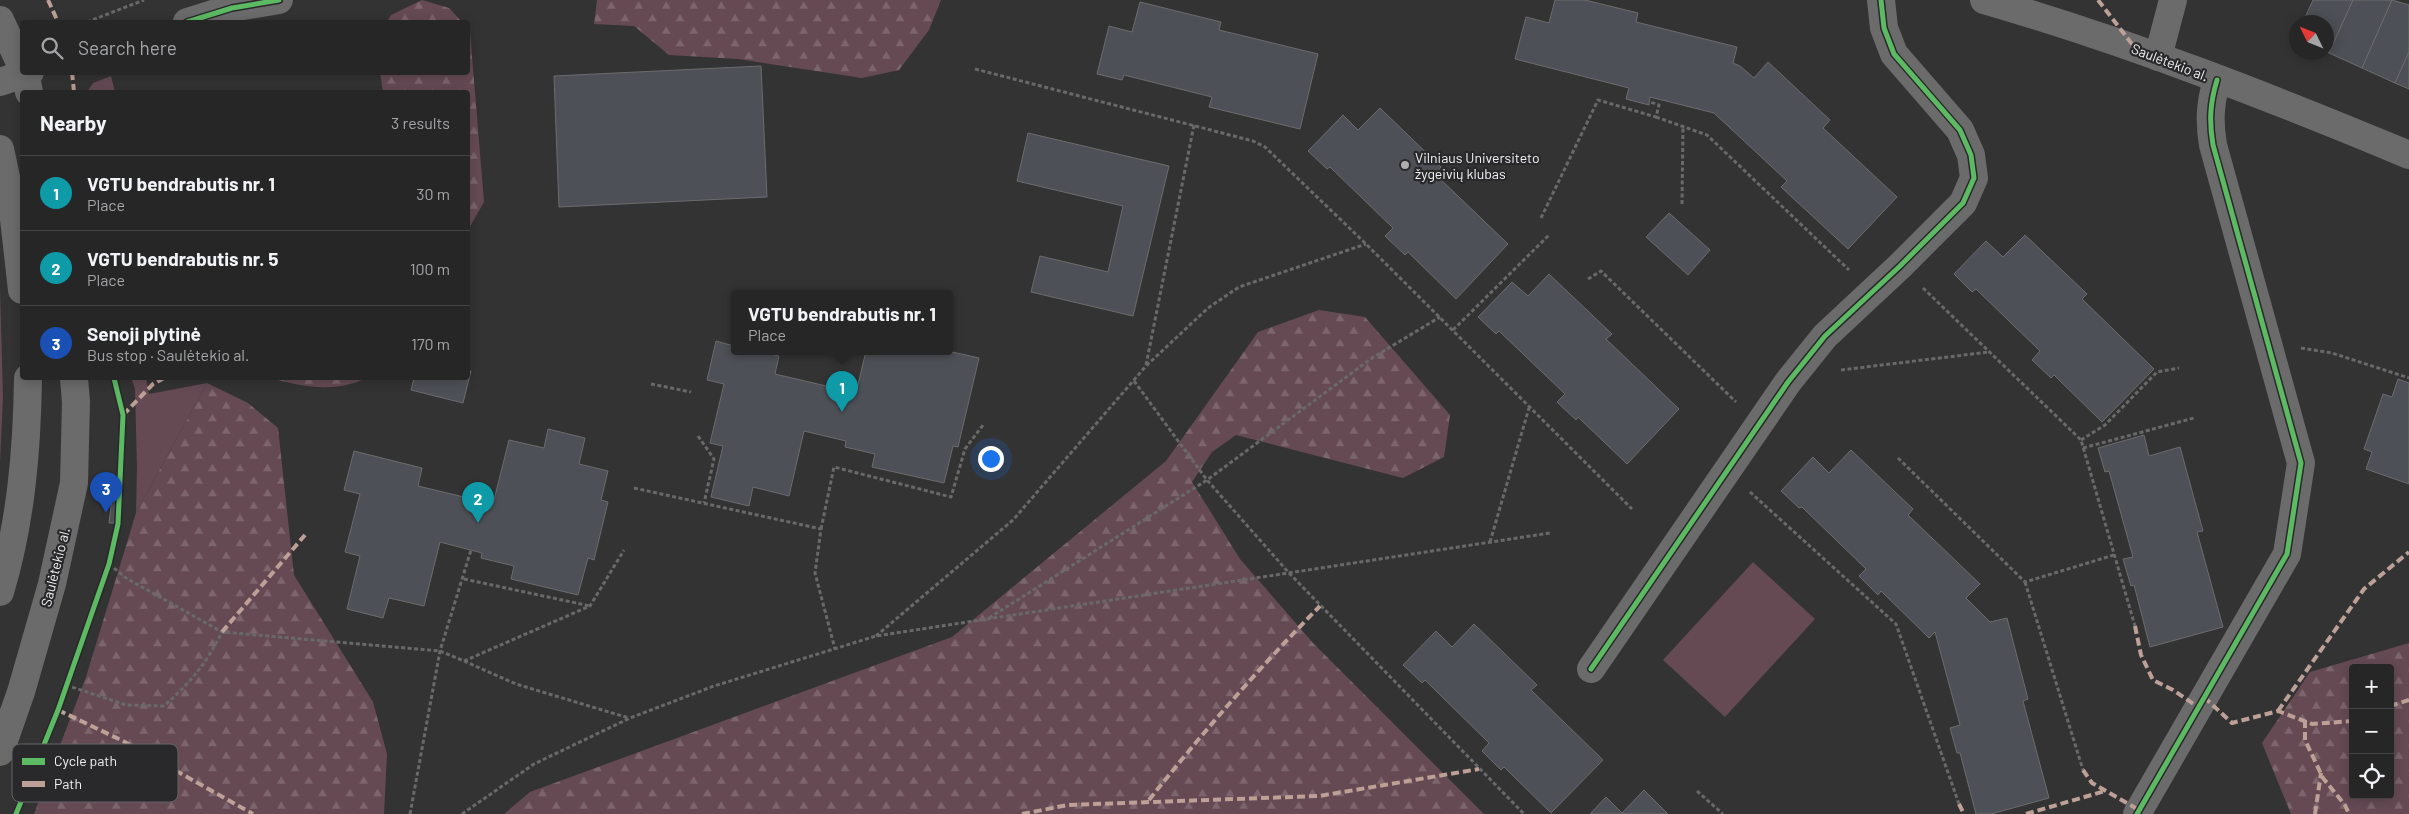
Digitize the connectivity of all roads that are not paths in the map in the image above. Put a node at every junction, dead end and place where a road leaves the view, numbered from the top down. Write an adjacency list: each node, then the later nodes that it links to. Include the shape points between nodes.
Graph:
1 (279, 0): 6 (street, via 232,8)
2 (1882, 0): 18 (street, via 1884,28 1894,54 1960,130 1971,155 1974,178 1963,202 1873,293 1825,336 1788,382)
3 (1984, 0): 7 (street, Saulėtekio al.)
4 (2173, 0): 7 (street)
5 (0, 20): 8 (street)
6 (193, 20)
7 (2158, 56): 10 (street, Saulėtekio al.)
8 (20, 63)
9 (26, 76): 11 (street)
10 (2217, 80): 13 (street, Saulėtekio al.); 20 (street, via 2210,103 2213,145 2301,463 2287,554)
11 (0, 82)
12 (0, 149): 14 (street, via 13,210)
13 (2409, 155)
14 (20, 272)
15 (28, 380): 17 (street, via 23,487)
16 (74, 380): 19 (street, Saulėtekio al., via 74,483 52,584)
17 (0, 592)
18 (1591, 669)
19 (0, 752)
20 (2137, 814)

